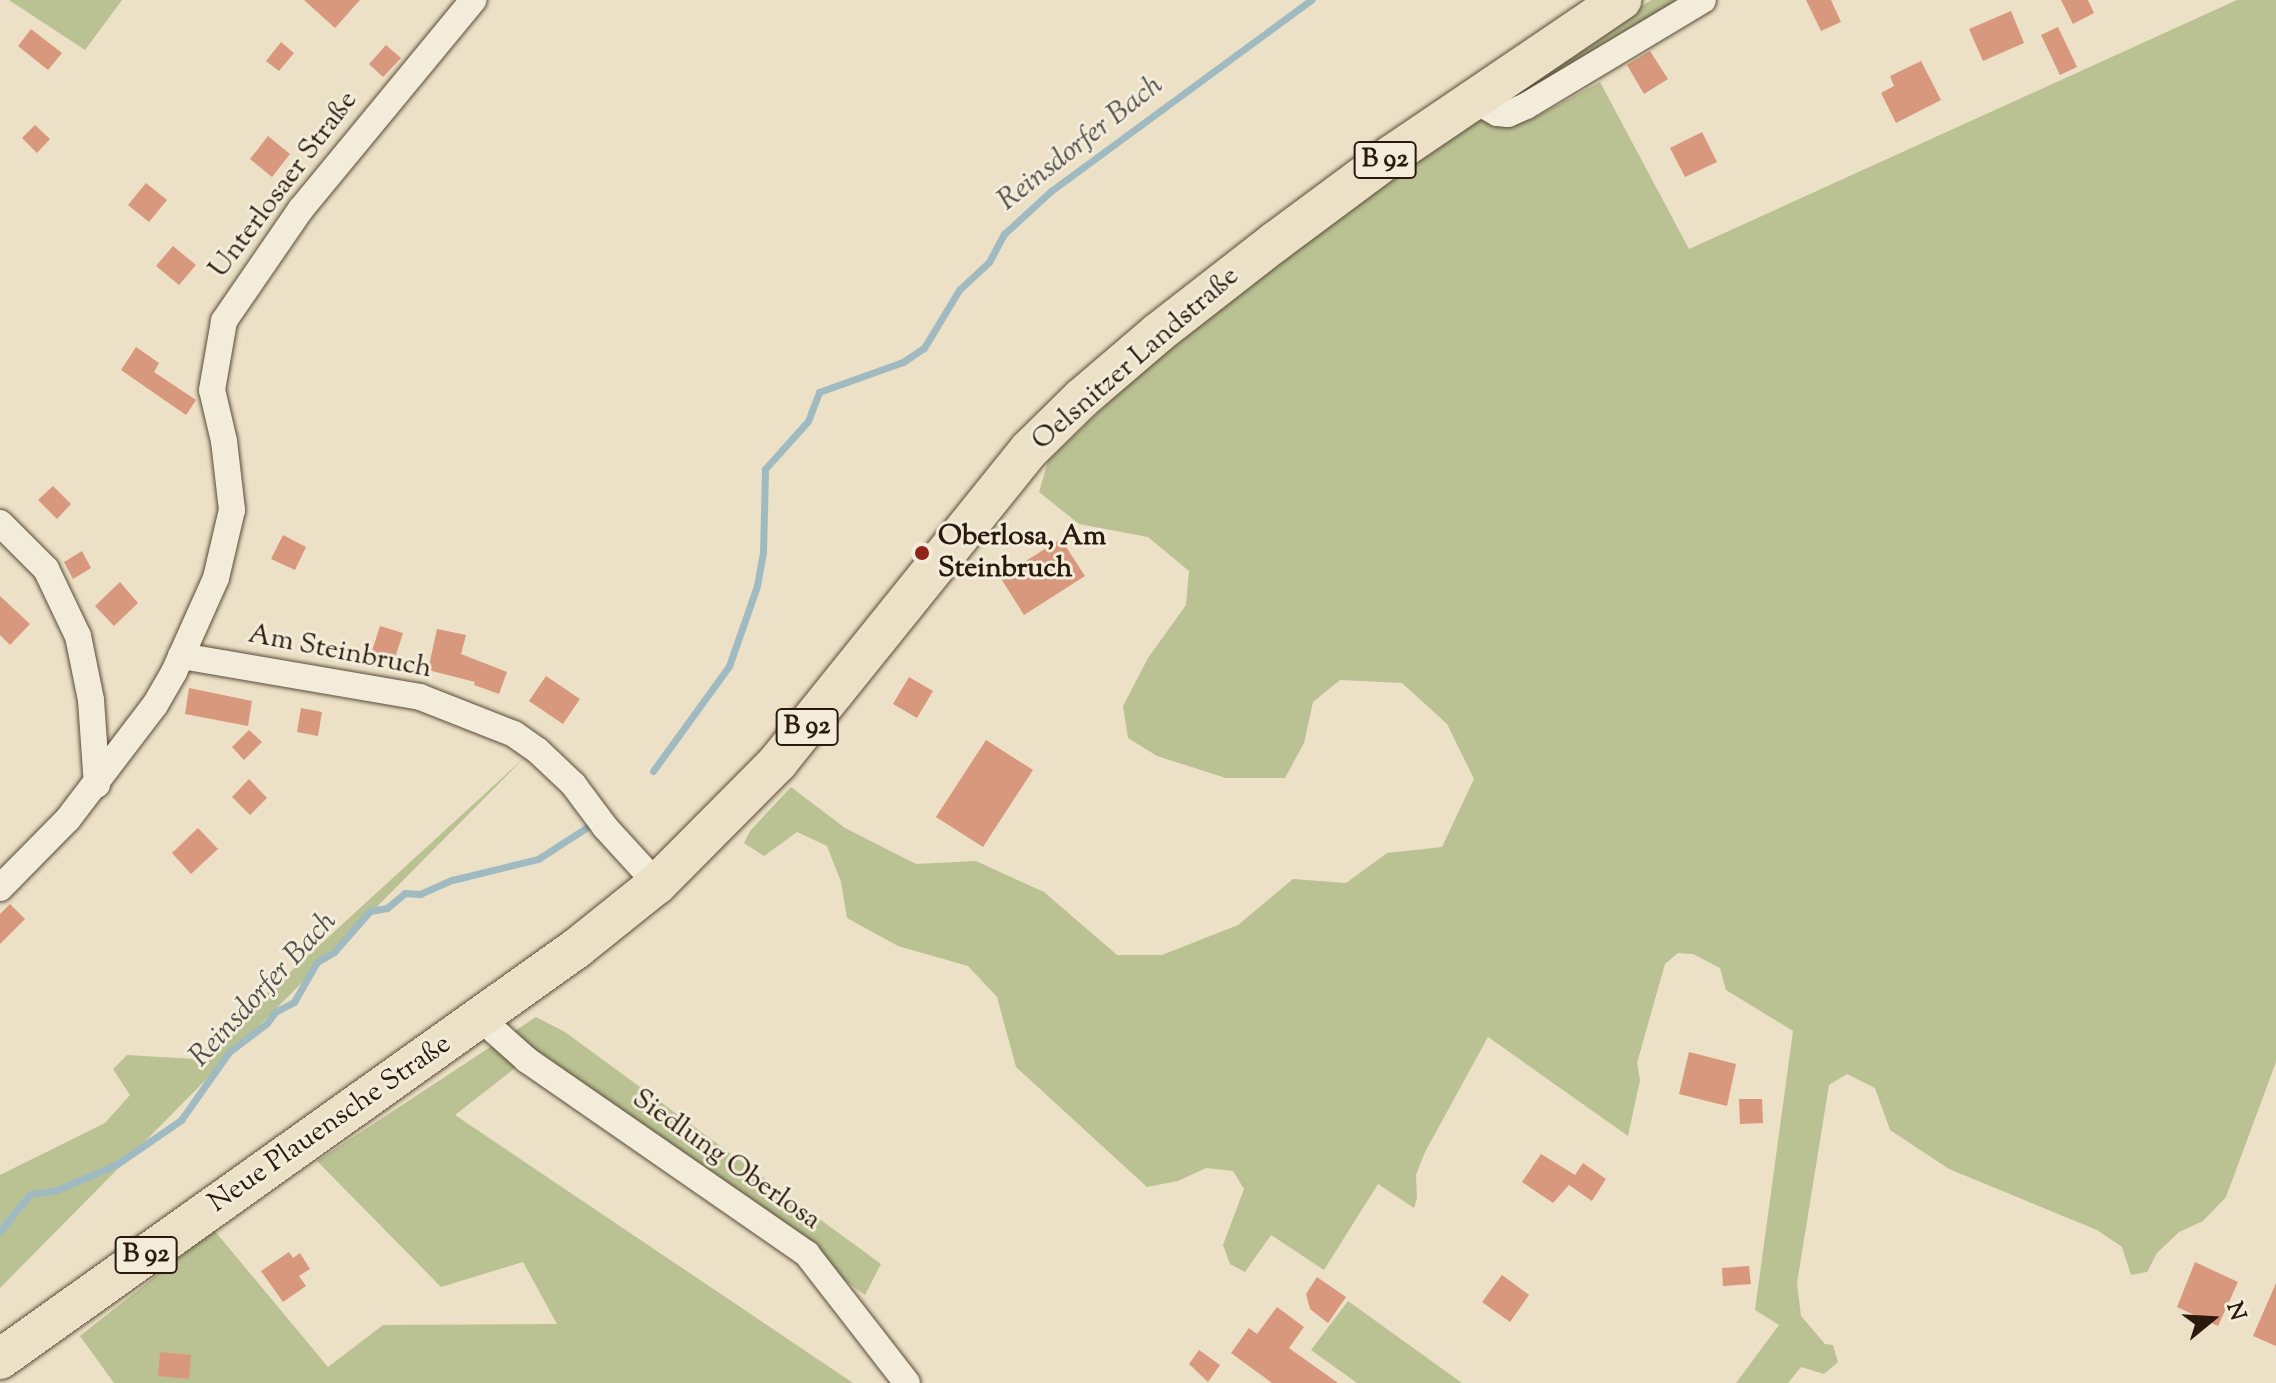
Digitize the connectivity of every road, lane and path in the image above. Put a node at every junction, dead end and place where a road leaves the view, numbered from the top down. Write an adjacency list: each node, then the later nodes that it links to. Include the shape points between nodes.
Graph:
1 (473, 0): 6 (street, Unterlosaer Straße, via 301,209 224,321 212,390 232,510 216,578)
2 (1621, 0): 4 (main road, Oelsnitzer Landstraße / B 92)
3 (1703, 0): 4 (street, via 1508,114)
4 (1472, 99): 8 (main road, Oelsnitzer Landstraße / B 92, via 1275,242 1082,398 1019,462 778,762)
5 (0, 523): 7 (street, via 46,569 78,636 91,700)
6 (181, 656): 7 (street, Unterlosaer Straße, via 155,705); 8 (street, Am Steinbruch, via 420,697 514,734 573,784)
7 (97, 785): 9 (street, Unterlosaer Straße)
8 (657, 884): 10 (main road, Neue Plauensche Straße / B 92)
9 (0, 888)
10 (480, 1018): 11 (main road, Neue Plauensche Straße / B 92); 12 (street, Siedlung Oberlosa, via 527,1060 807,1254)
11 (0, 1359)
12 (907, 1383)

